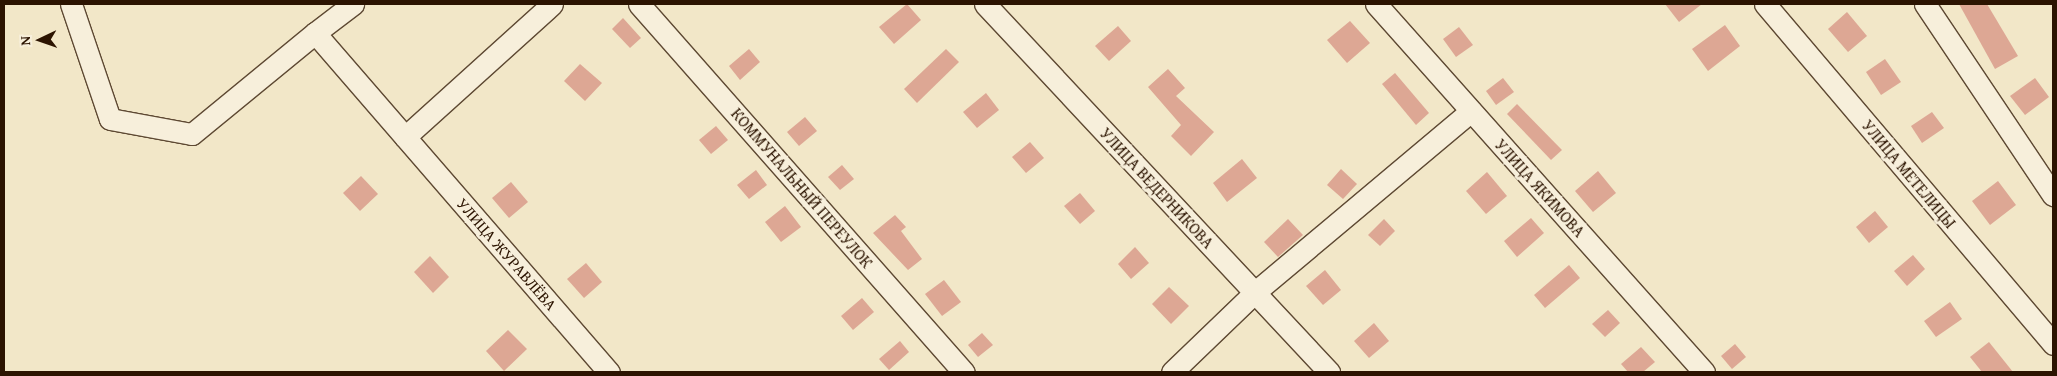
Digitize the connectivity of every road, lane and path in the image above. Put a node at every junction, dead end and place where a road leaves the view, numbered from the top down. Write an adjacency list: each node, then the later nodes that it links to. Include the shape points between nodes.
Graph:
1 (70, 4): 9 (street, via 110,119 192,134)
2 (353, 4): 9 (street)
3 (552, 4): 11 (street)
4 (639, 4): 16 (street, КОММУНАЛЬНЫЙ ПЕРЕУЛОК)
5 (985, 4): 13 (street, УЛИЦА ВЕДЕРНИКОВА)
6 (1376, 4): 10 (street, УЛИЦА ЯКИМОВА)
7 (1765, 4): 14 (street, УЛИЦА МЕТЕЛИЦЫ)
8 (1926, 4): 12 (street)
9 (315, 33): 11 (street, УЛИЦА ЖУРАВЛЁВА)
10 (1471, 111): 13 (street); 19 (street, УЛИЦА ЯКИМОВА)
11 (405, 136): 15 (street, УЛИЦА ЖУРАВЛЁВА)
12 (2053, 195)
13 (1254, 293): 17 (street); 18 (street, УЛИЦА ВЕДЕРНИКОВА)
14 (2053, 344)
15 (610, 372)
16 (964, 372)
17 (1172, 372)
18 (1329, 372)
19 (1704, 372)

